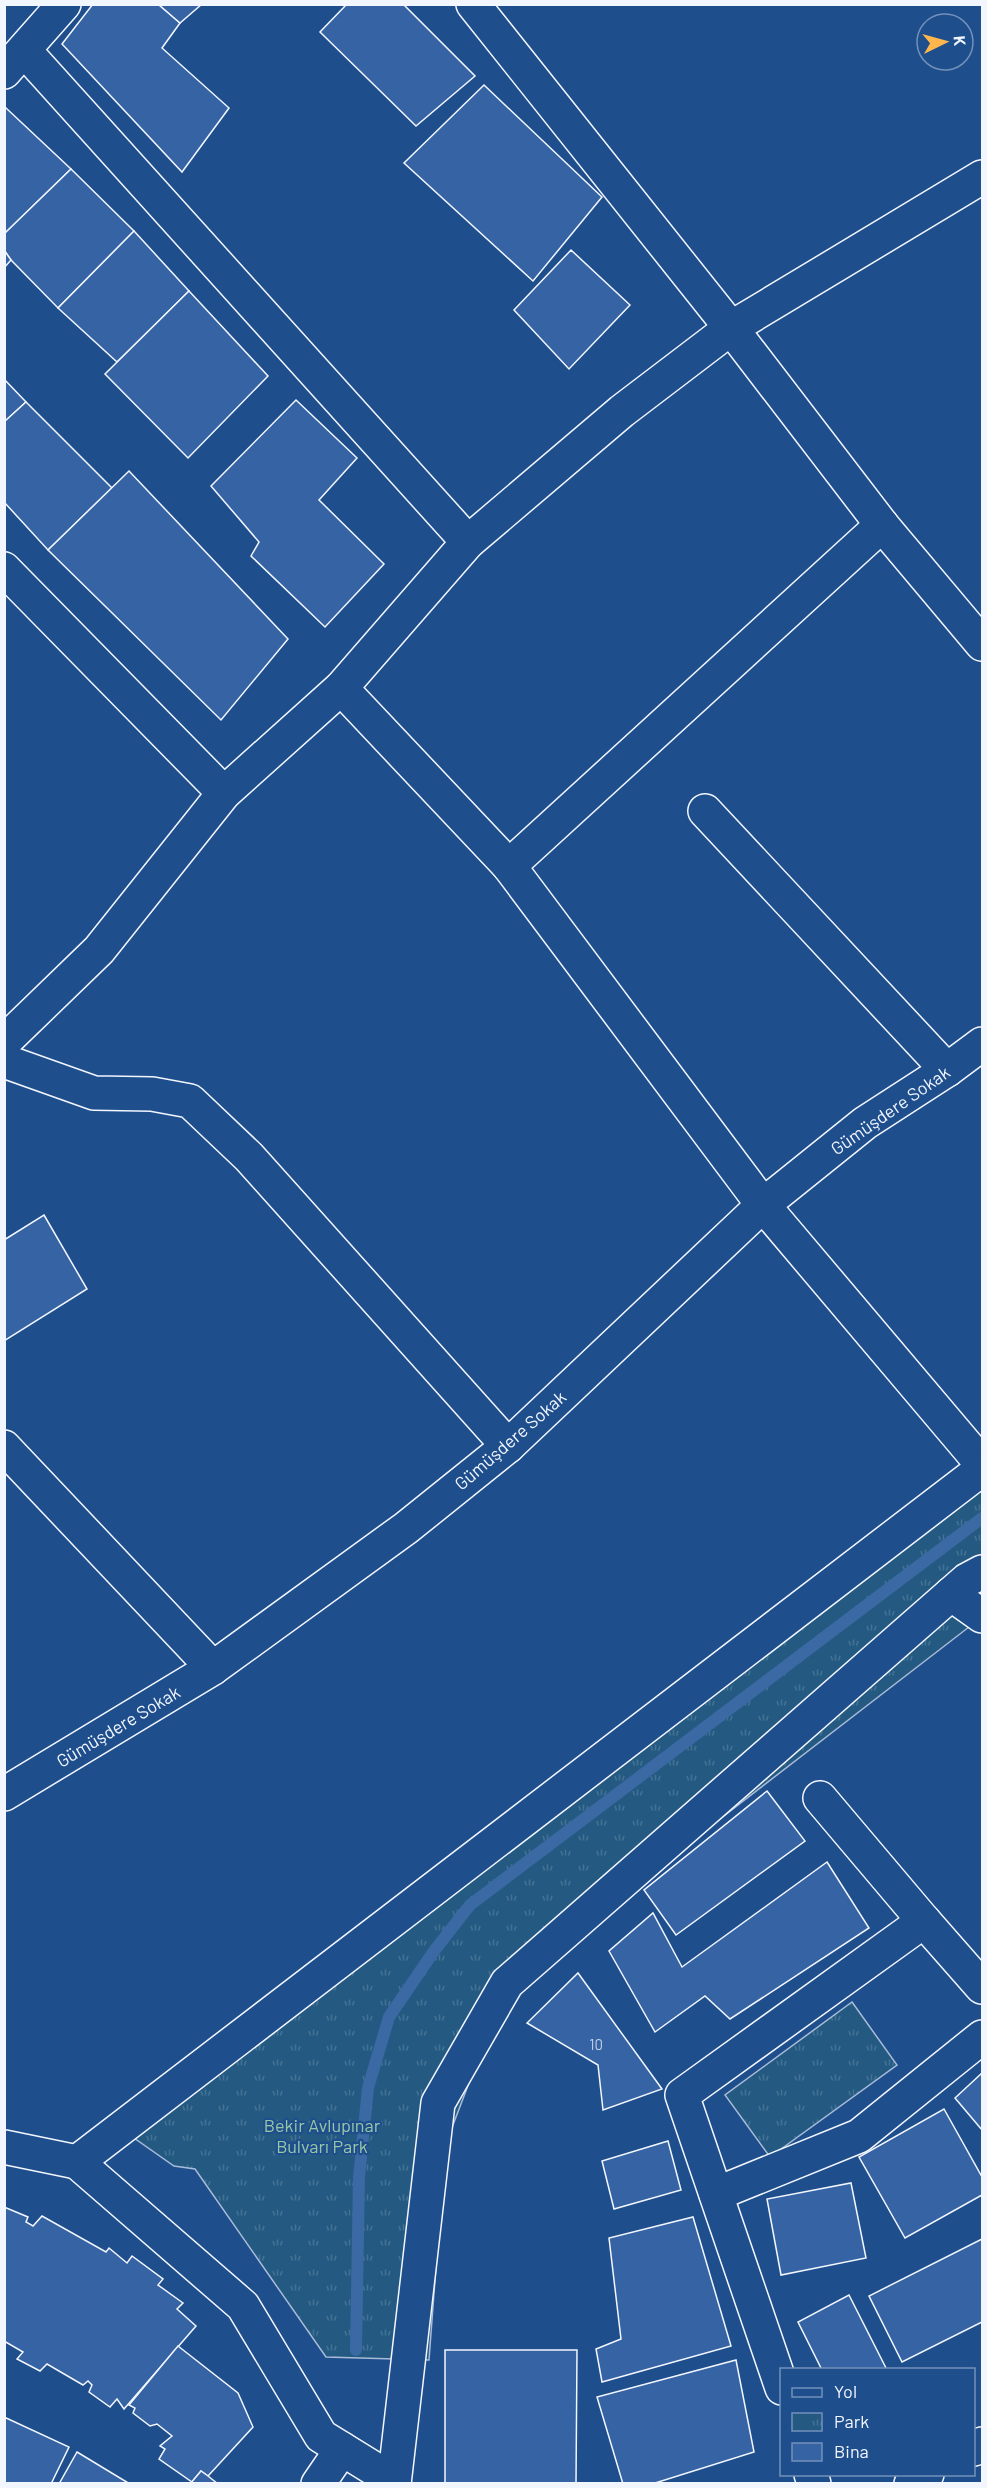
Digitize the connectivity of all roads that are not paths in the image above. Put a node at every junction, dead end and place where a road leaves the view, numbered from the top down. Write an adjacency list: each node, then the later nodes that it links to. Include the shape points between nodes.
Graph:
1 (64, 4): 3 (street)
2 (472, 4): 5 (street)
3 (14, 61): 7 (street)
4 (982, 177): 5 (street)
5 (731, 328): 6 (street); 7 (street, via 622,411)
6 (882, 525): 9 (street); 13 (street)
7 (468, 542): 10 (street)
8 (4, 569): 11 (street)
9 (982, 645)
10 (341, 688): 11 (street); 13 (street)
11 (224, 792): 14 (street, via 99,950)
12 (705, 811): 17 (street)
13 (509, 866): 18 (street)
14 (4, 1042)
15 (982, 1044): 17 (street, Gümüşdere Sokak)
16 (4, 1061): 19 (street, via 94,1093 152,1094 190,1101 249,1157)
17 (947, 1070): 18 (street, Gümüşdere Sokak, via 865,1123)
18 (763, 1205): 19 (street, Gümüşdere Sokak); 21 (street)
19 (508, 1446): 26 (street, Gümüşdere Sokak, via 406,1528)
20 (4, 1447): 26 (street)
21 (982, 1464)
22 (982, 1469): 33 (street)
23 (982, 1572): 24 (street)
24 (951, 1594): 25 (street); 38 (street, via 507,1983 438,2103)
25 (982, 1616)
26 (213, 1668): 27 (street, Gümüşdere Sokak)
27 (4, 1794)
28 (820, 1798): 29 (street)
29 (924, 1922): 30 (street); 34 (street, via 682,2095)
30 (982, 1987)
31 (982, 2037): 34 (street, via 860,2136)
32 (4, 2147): 33 (street)
33 (77, 2162): 36 (street, via 243,2306 321,2436)
34 (716, 2194): 35 (street)
35 (780, 2382)
36 (342, 2449): 38 (street); 39 (street)
37 (925, 2476): 40 (street)
38 (394, 2482)
39 (318, 2484)
40 (911, 2484)

